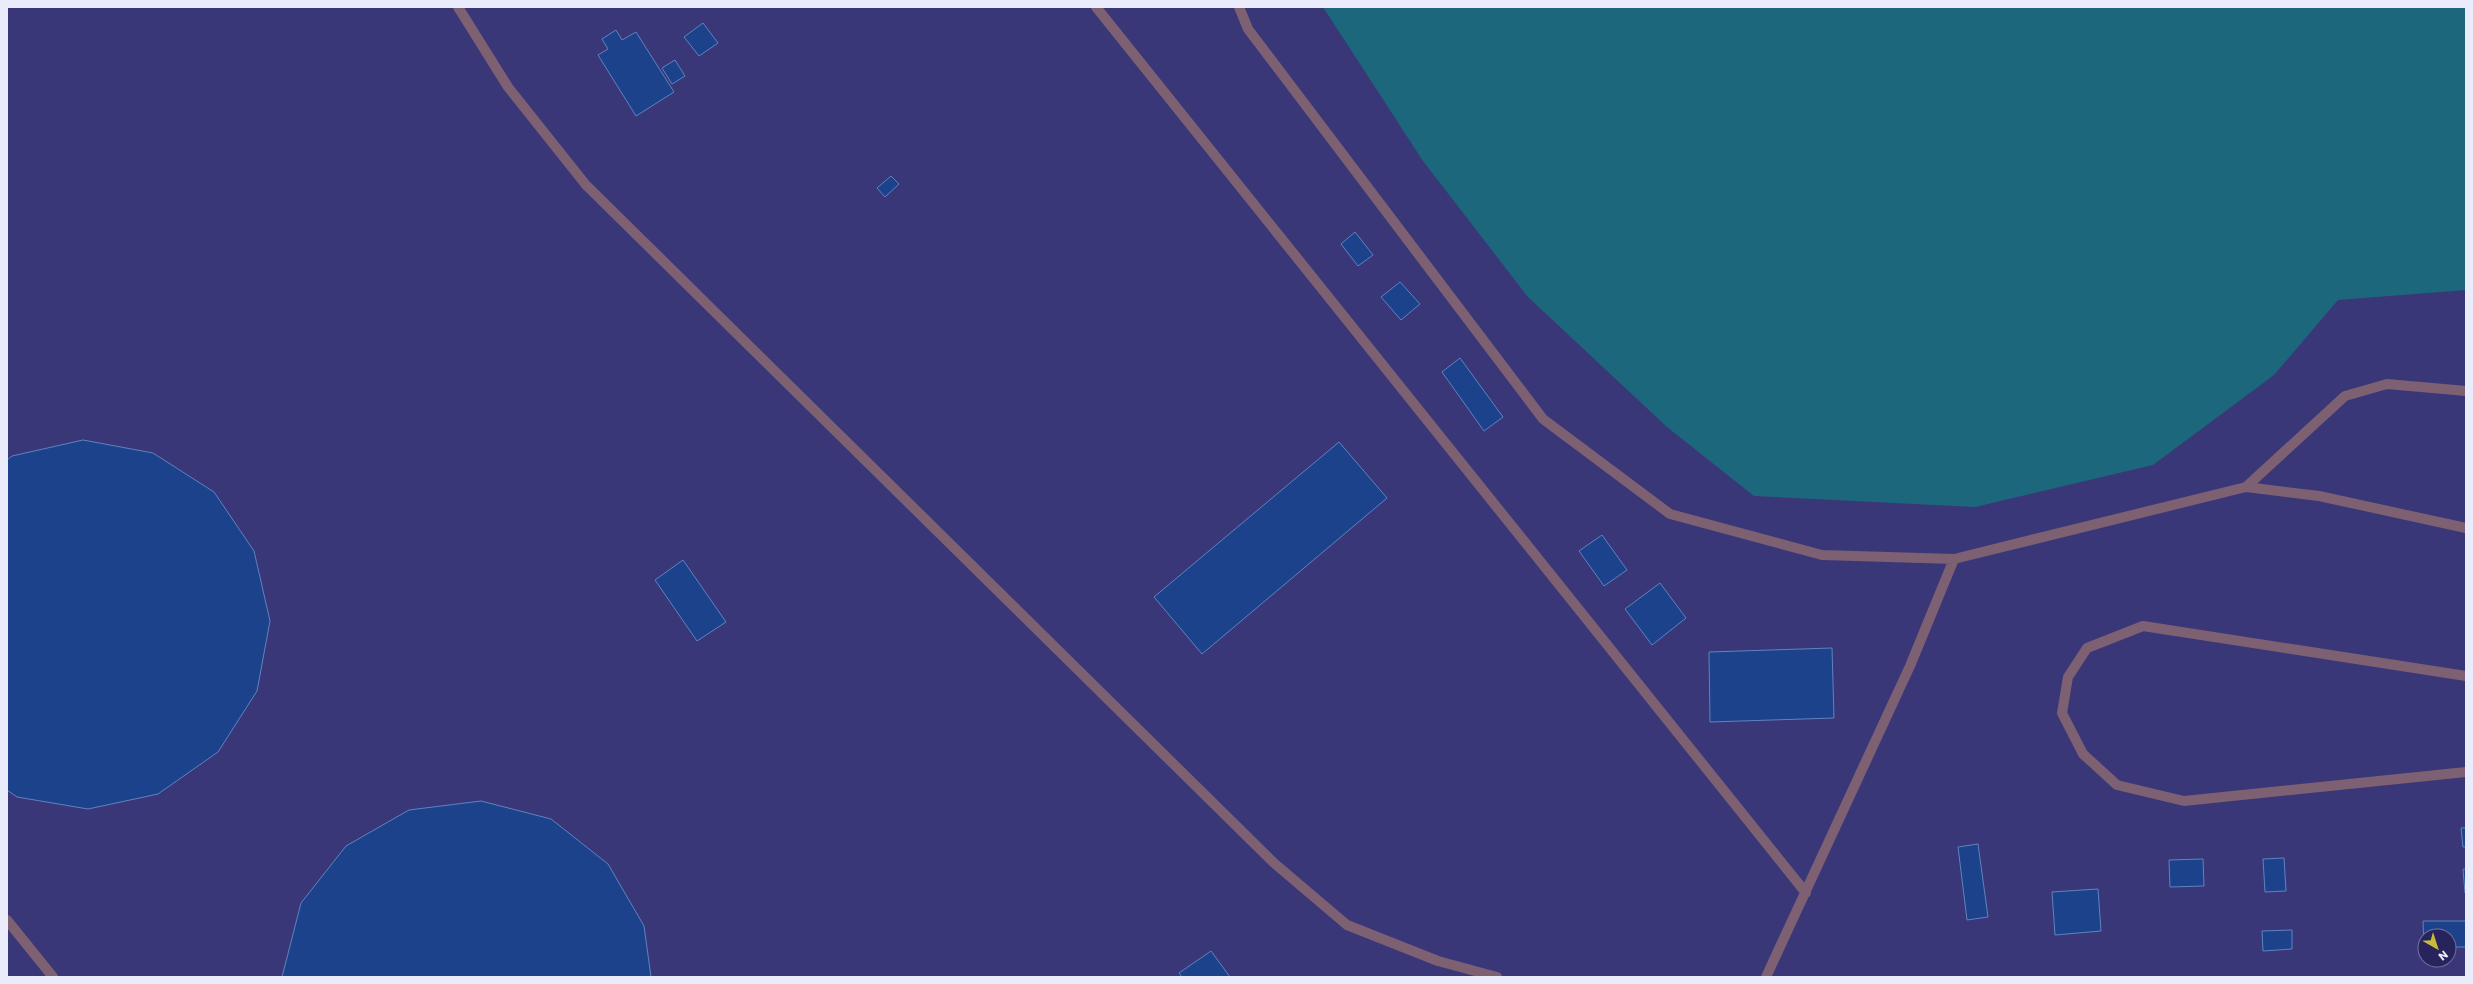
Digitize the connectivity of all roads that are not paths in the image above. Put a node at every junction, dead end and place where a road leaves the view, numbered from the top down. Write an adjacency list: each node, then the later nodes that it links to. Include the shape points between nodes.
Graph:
1 (458, 7): 13 (street, via 508,87 586,185 1274,863 1347,925 1438,961)
2 (1096, 7): 10 (street)
3 (1239, 7): 7 (street, via 1248,29 1543,419 1670,514 1822,555)
4 (2466, 391): 5 (street, via 2388,384 2345,396)
5 (2246, 487): 6 (street, via 2319,496); 7 (street)
6 (2466, 528)
7 (1954, 559): 10 (street, via 1910,666)
8 (2466, 676): 9 (street, via 2143,626 2087,648 2068,677 2062,713 2083,754 2117,785 2184,801)
9 (2466, 772)
10 (1806, 893): 14 (street)
11 (7, 920): 12 (street)
12 (53, 977)
13 (1498, 977)
14 (1766, 977)

